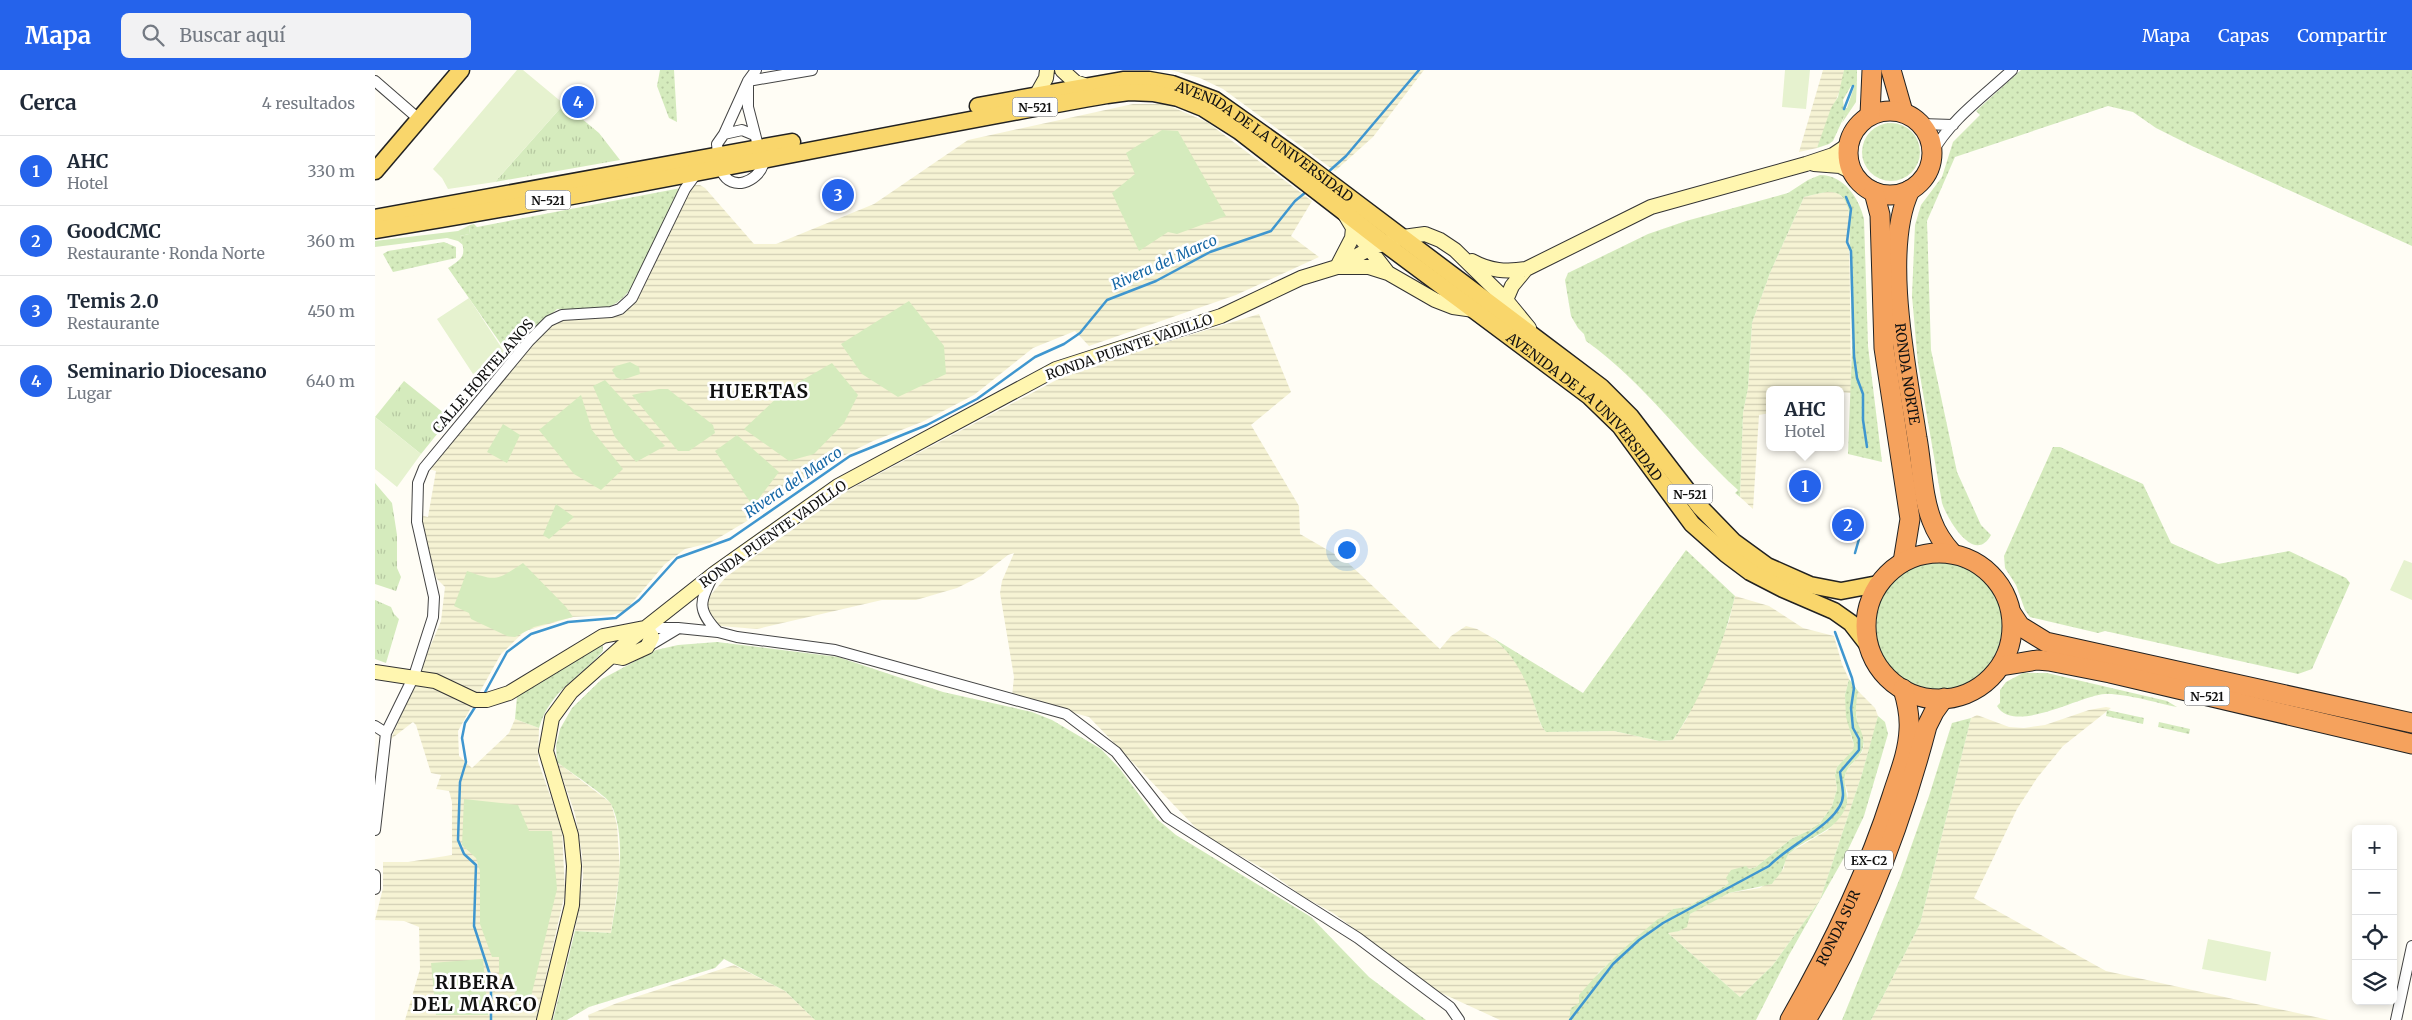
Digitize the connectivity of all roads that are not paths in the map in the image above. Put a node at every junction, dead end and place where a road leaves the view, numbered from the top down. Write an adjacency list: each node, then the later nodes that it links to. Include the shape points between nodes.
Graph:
1 (451, 70): 15 (main road)
2 (461, 70): 27 (main road)
3 (756, 70): 11 (street)
4 (812, 70): 11 (street)
5 (1047, 70): 13 (main road)
6 (1062, 70): 12 (main road, via 1075,82)
7 (1872, 70): 16 (highway)
8 (1891, 70): 14 (highway)
9 (2012, 70): 18 (street)
10 (375, 80): 15 (street)
11 (748, 81): 19 (street); 21 (street, via 748,107)
12 (1084, 85): 13 (main road, AVENIDA DE LA UNIVERSIDAD); 26 (main road, AVENIDA DE LA UNIVERSIDAD / N-521, via 1149,80 1195,91 1237,114)
13 (1037, 94): 21 (main road, AVENIDA DE LA UNIVERSIDAD / N-521)
14 (1903, 112): 16 (highway, via 1881,111); 17 (highway)
15 (413, 114): 23 (main road)
16 (1870, 115): 20 (highway, via 1852,133)
17 (1921, 124): 18 (street); 22 (highway, via 1928,133)
18 (1953, 125): 22 (street)
19 (725, 134): 21 (street, AVENIDA DE LA UNIVERSIDAD, via 742,130); 24 (street, via 717,144)
20 (1848, 145): 25 (main road, via 1833,155); 28 (highway)
21 (759, 147): 24 (main road, AVENIDA DE LA UNIVERSIDAD / N-521); 26 (main road, AVENIDA DE LA UNIVERSIDAD / N-521, via 967,119 1129,92 1169,96 1203,108)
22 (1932, 153): 30 (highway, RONDA NORTE, via 1926,174)
23 (375, 158)
24 (719, 162): 29 (main road, AVENIDA DE LA UNIVERSIDAD / N-521); 33 (main road, AVENIDA DE LA UNIVERSIDAD / N-521)
25 (1806, 164): 28 (main road, via 1840,166); 41 (main road, via 1651,207)
26 (1295, 166): 32 (main road, AVENIDA DE LA UNIVERSIDAD / N-521)
27 (375, 171)
28 (1852, 172): 31 (highway, via 1857,180)
29 (696, 174): 36 (main road, AVENIDA DE LA UNIVERSIDAD / N-521); 63 (street, CALLE HORTELANOS, via 685,189 631,298 620,309 611,312 562,315 549,321 424,468 418,483 417,522 434,597 433,617)
30 (1910, 190): 31 (highway, via 1886,195); 50 (highway, RONDA NORTE, via 1904,202 1899,232 1901,329 1932,520)
31 (1874, 192): 51 (highway, RONDA NORTE, via 1880,215 1884,348 1910,519)
32 (1344, 206): 34 (main road, AVENIDA DE LA UNIVERSIDAD / N-521); 35 (main road, RONDA PUENTE VADILLO); 38 (main road, AVENIDA DE LA UNIVERSIDAD / N-521)
33 (379, 216)
34 (1386, 224): 37 (main road); 38 (main road, AVENIDA DE LA UNIVERSIDAD / N-521)
35 (1353, 228): 38 (main road, RONDA PUENTE VADILLO); 40 (main road, via 1352,238)
36 (375, 230)
37 (1425, 234): 38 (main road); 39 (main road, via 1440,240)
38 (1388, 245): 40 (main road, RONDA PUENTE VADILLO); 42 (main road, RONDA PUENTE VADILLO); 44 (main road, RONDA PUENTE VADILLO, via 1399,272); 45 (main road, AVENIDA DE LA UNIVERSIDAD / N-521)
39 (1463, 257): 41 (main road, via 1484,268 1505,272); 43 (main road); 45 (main road)
40 (1337, 266): 42 (main road, RONDA PUENTE VADILLO, via 1369,267); 52 (main road, RONDA PUENTE VADILLO, via 1301,278 1221,316 1050,372 838,486)
41 (1526, 270): 43 (main road); 47 (main road, via 1512,286)
42 (1388, 273): 44 (main road, RONDA PUENTE VADILLO)
43 (1490, 285): 45 (main road); 47 (main road)
44 (1410, 286): 46 (main road, RONDA PUENTE VADILLO)
45 (1464, 291): 46 (main road); 48 (main road, AVENIDA DE LA UNIVERSIDAD / N-521); 49 (main road, AVENIDA DE LA UNIVERSIDAD / N-521)
46 (1435, 300): 48 (main road, RONDA PUENTE VADILLO)
47 (1506, 300): 49 (main road)
48 (1474, 310): 59 (main road, AVENIDA DE LA UNIVERSIDAD / N-521, via 1589,396 1614,420 1692,524 1725,554 1783,590 1834,611 1851,623)
49 (1536, 336): 53 (main road, AVENIDA DE LA UNIVERSIDAD / N-521, via 1601,387 1631,417 1700,507 1734,542 1760,561 1811,585 1841,590)
50 (1951, 553): 51 (highway, N-521, via 1926,553); 54 (highway, N-521, via 1967,558 1996,578)
51 (1903, 562): 53 (highway, N-521)
52 (715, 573): 55 (main road, RONDA PUENTE VADILLO); 57 (street, via 703,597 702,608 706,620)
53 (1878, 584): 59 (highway, N-521, via 1867,608)
54 (2011, 614): 61 (highway, N-521, via 2010,646); 66 (highway, N-521, via 2020,626 2046,642)
55 (646, 628): 56 (street); 58 (main road, RONDA PUENTE VADILLO); 58 (main road); 60 (main road, via 652,637)
56 (678, 628): 57 (street); 60 (street)
57 (718, 632): 76 (street, via 835,650 1066,714 1116,752 1167,817 1358,938 1450,1007)
58 (611, 645): 60 (main road, via 623,658); 63 (main road, via 596,640 509,693 481,700); 75 (main road, RONDA PUENTE VADILLO, via 552,718 547,738 547,758 570,829 574,866 572,905)
59 (1867, 645): 64 (highway, N-521, via 1877,666 1892,683)
60 (647, 647)
61 (2001, 666): 65 (highway, N-521, via 1979,688); 69 (highway, N-521, via 2049,661)
62 (375, 672): 63 (main road)
63 (414, 676): 68 (street, CALLE HORTELANOS)
64 (1903, 689): 65 (highway, N-521, via 1912,695 1935,700); 77 (highway, RONDA SUR / EX-C2, via 1909,722 1907,747 1885,820 1831,947)
65 (1945, 698): 78 (highway, RONDA SUR / EX-C2, via 1927,726 1895,833 1865,907)
66 (2412, 723)
67 (375, 726): 68 (street)
68 (386, 733): 70 (street, CALLE HORTELANOS)
69 (2412, 744)
70 (377, 792): 71 (street, CALLE HORTELANOS)
71 (375, 830)
72 (375, 875): 73 (street)
73 (375, 890)
74 (2412, 946): 79 (street)
75 (544, 1020)
76 (1459, 1020)
77 (1790, 1020)
78 (1806, 1020)
79 (2396, 1020)

